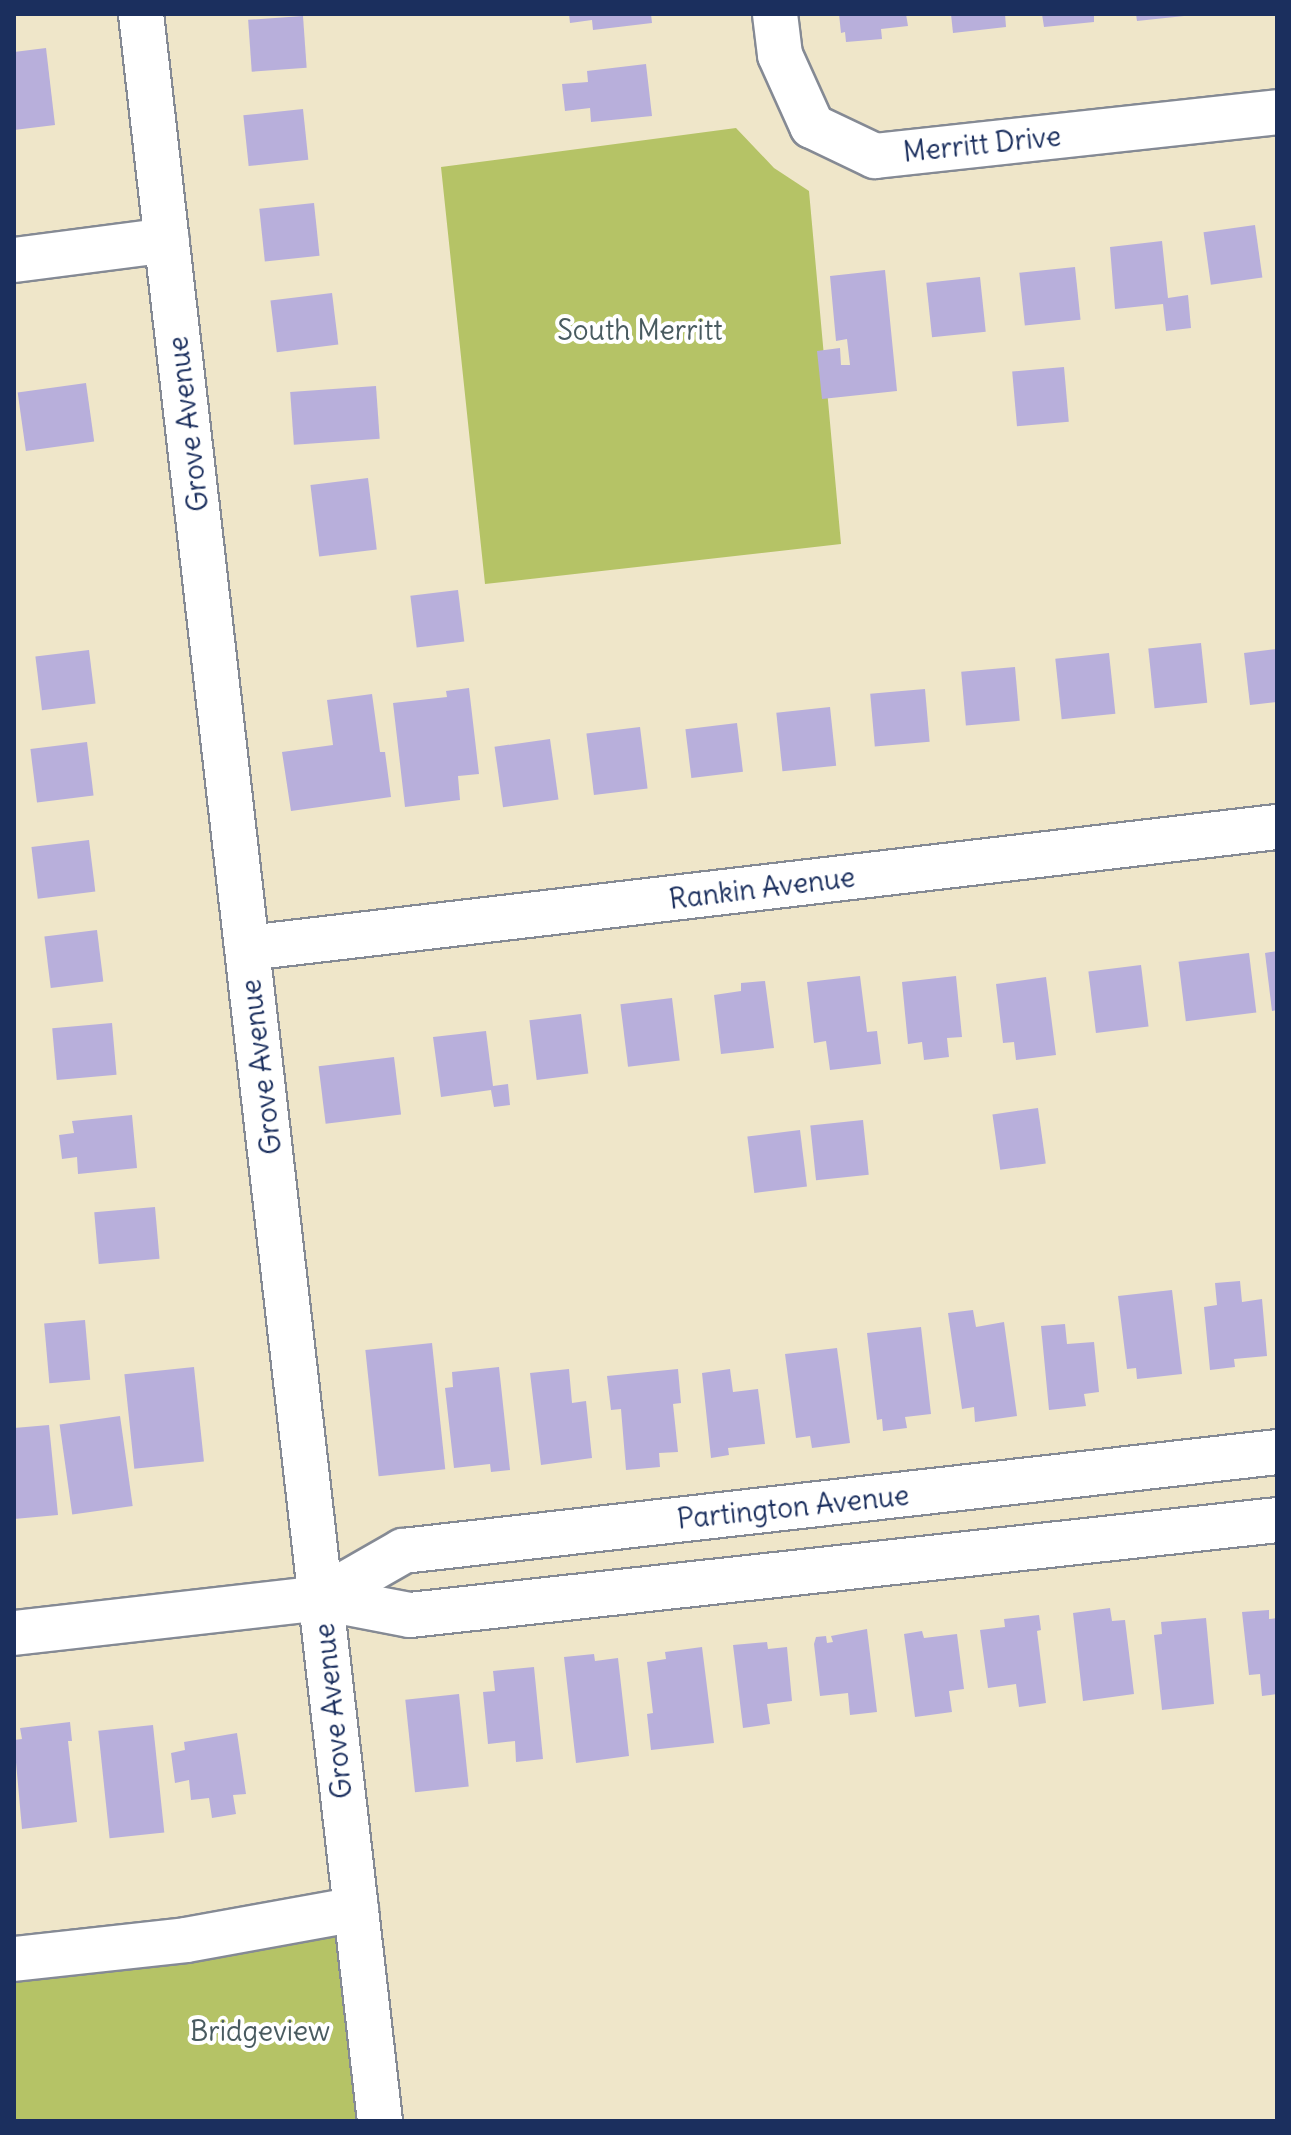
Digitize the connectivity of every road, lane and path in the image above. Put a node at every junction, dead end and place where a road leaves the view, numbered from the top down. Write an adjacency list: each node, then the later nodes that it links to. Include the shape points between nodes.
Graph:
1 (141, 14): 4 (street, Grove Avenue)
2 (775, 14): 3 (street, Merritt Drive, via 780,55 812,126 875,156)
3 (1277, 112)
4 (167, 240): 5 (street); 7 (street, Grove Avenue)
5 (14, 260)
6 (1277, 827): 7 (street, Rankin Avenue)
7 (248, 948): 10 (street, Grove Avenue)
8 (1277, 1452): 10 (street, Partington Avenue, via 403,1551)
9 (1277, 1520): 10 (street, Partington Avenue, via 410,1615)
10 (321, 1598): 11 (street, Partington Avenue); 12 (street, Grove Avenue)
11 (14, 1633)
12 (356, 1909): 13 (street, via 186,1940); 14 (street, Grove Avenue)
13 (14, 1959)
14 (380, 2121)

